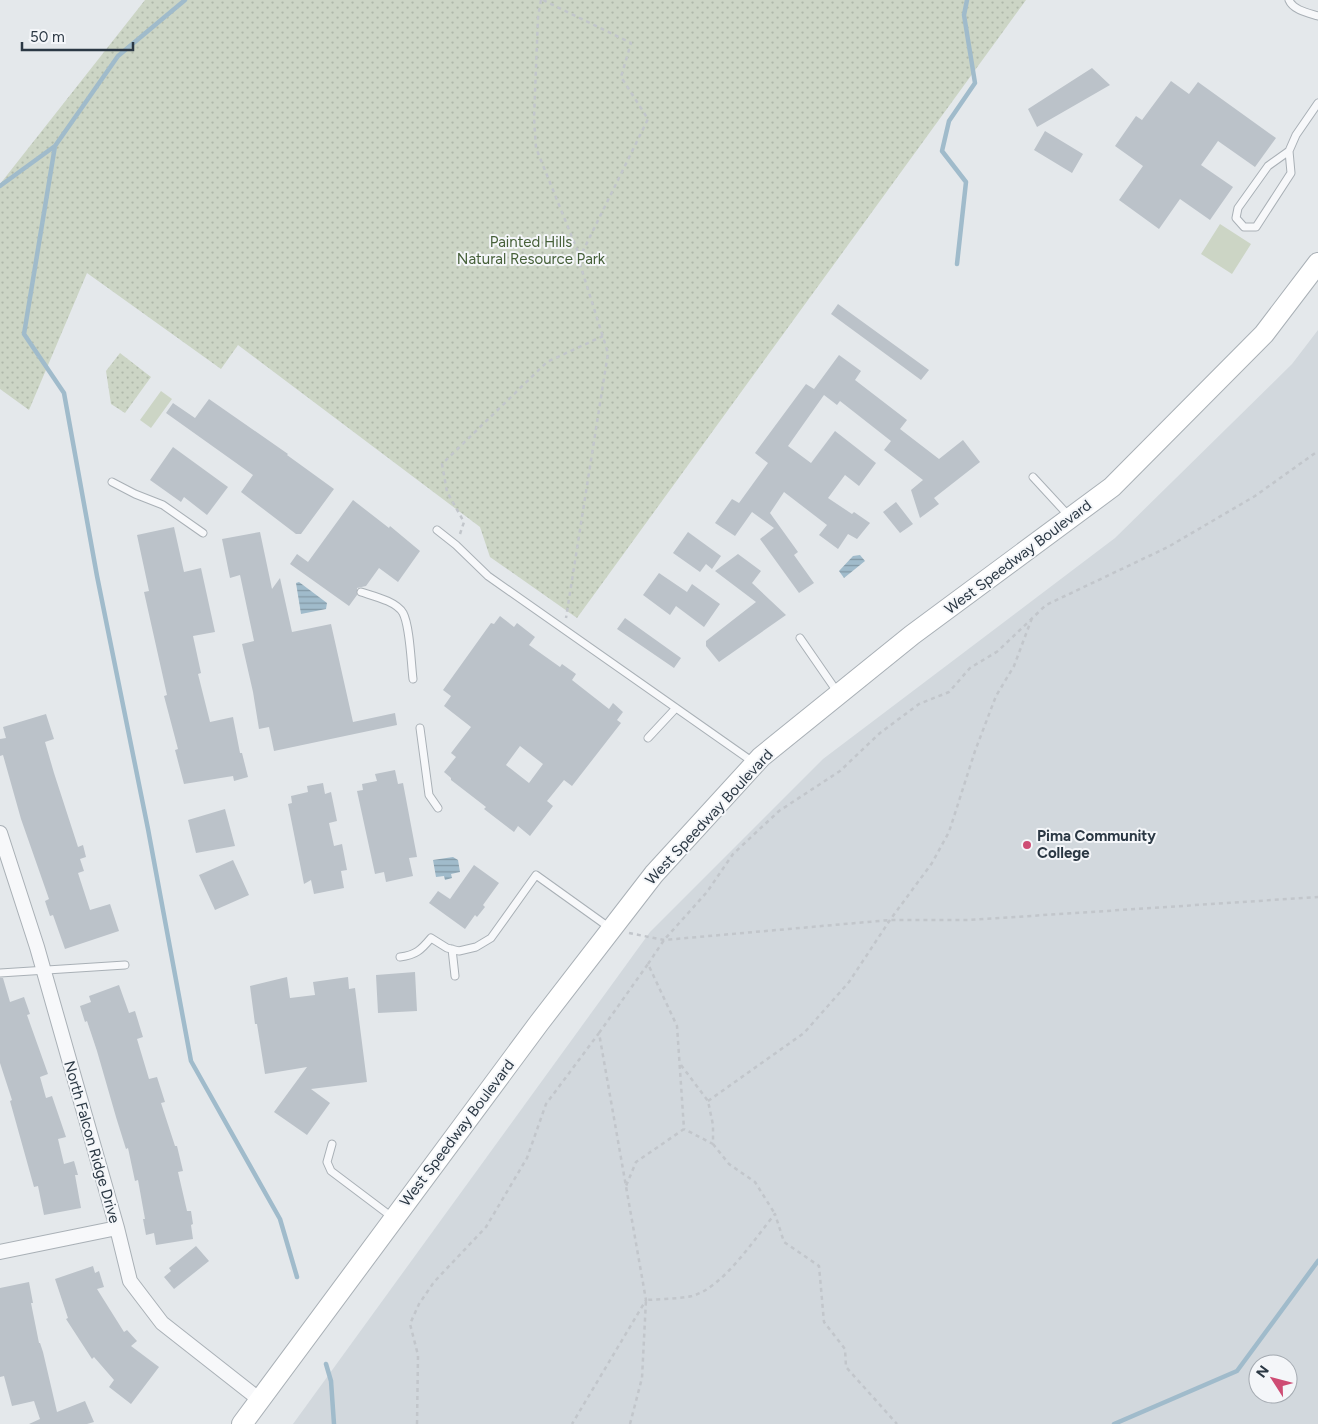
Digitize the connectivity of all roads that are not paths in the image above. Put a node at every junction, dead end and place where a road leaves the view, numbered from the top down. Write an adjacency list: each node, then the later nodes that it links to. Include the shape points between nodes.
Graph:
1 (1289, 0): 2 (lane, via 1304,12)
2 (1318, 16)
3 (1318, 103): 4 (lane)
4 (1289, 151): 4 (lane, via 1268,166 1238,208 1236,218 1244,226 1256,227 1291,173)
5 (1318, 263): 8 (main road, West Speedway Boulevard, via 1264,334 1112,487)
6 (1033, 477): 8 (lane)
7 (112, 482): 10 (lane, via 163,505)
8 (1070, 518): 14 (main road, West Speedway Boulevard, via 912,635)
9 (436, 530): 15 (lane, via 488,576)
10 (204, 533)
11 (361, 592): 13 (lane, via 386,600 402,612 407,627)
12 (800, 638): 14 (lane)
13 (413, 679)
14 (839, 694): 18 (main road, West Speedway Boulevard)
15 (676, 708): 17 (lane); 18 (lane)
16 (420, 728): 19 (lane, via 429,795)
17 (648, 738)
18 (755, 764): 21 (main road, West Speedway Boulevard, via 654,874)
19 (438, 808)
20 (0, 833): 25 (street, North Falcon Ridge Drive)
21 (612, 929): 22 (lane, via 536,875 491,938 476,947 459,951); 29 (main road, West Speedway Boulevard)
22 (452, 949): 23 (lane, via 432,938 412,955); 27 (lane)
23 (400, 957)
24 (124, 965): 25 (lane)
25 (44, 970): 26 (lane); 30 (street, North Falcon Ridge Drive)
26 (0, 973)
27 (454, 976)
28 (332, 1144): 29 (lane, via 327,1162 331,1170)
29 (394, 1218): 32 (main road, West Speedway Boulevard)
30 (117, 1228): 31 (street); 32 (street, North Falcon Ridge Drive, via 130,1280 162,1323)
31 (0, 1252)
32 (260, 1400): 33 (main road, West Speedway Boulevard)
33 (242, 1424)

